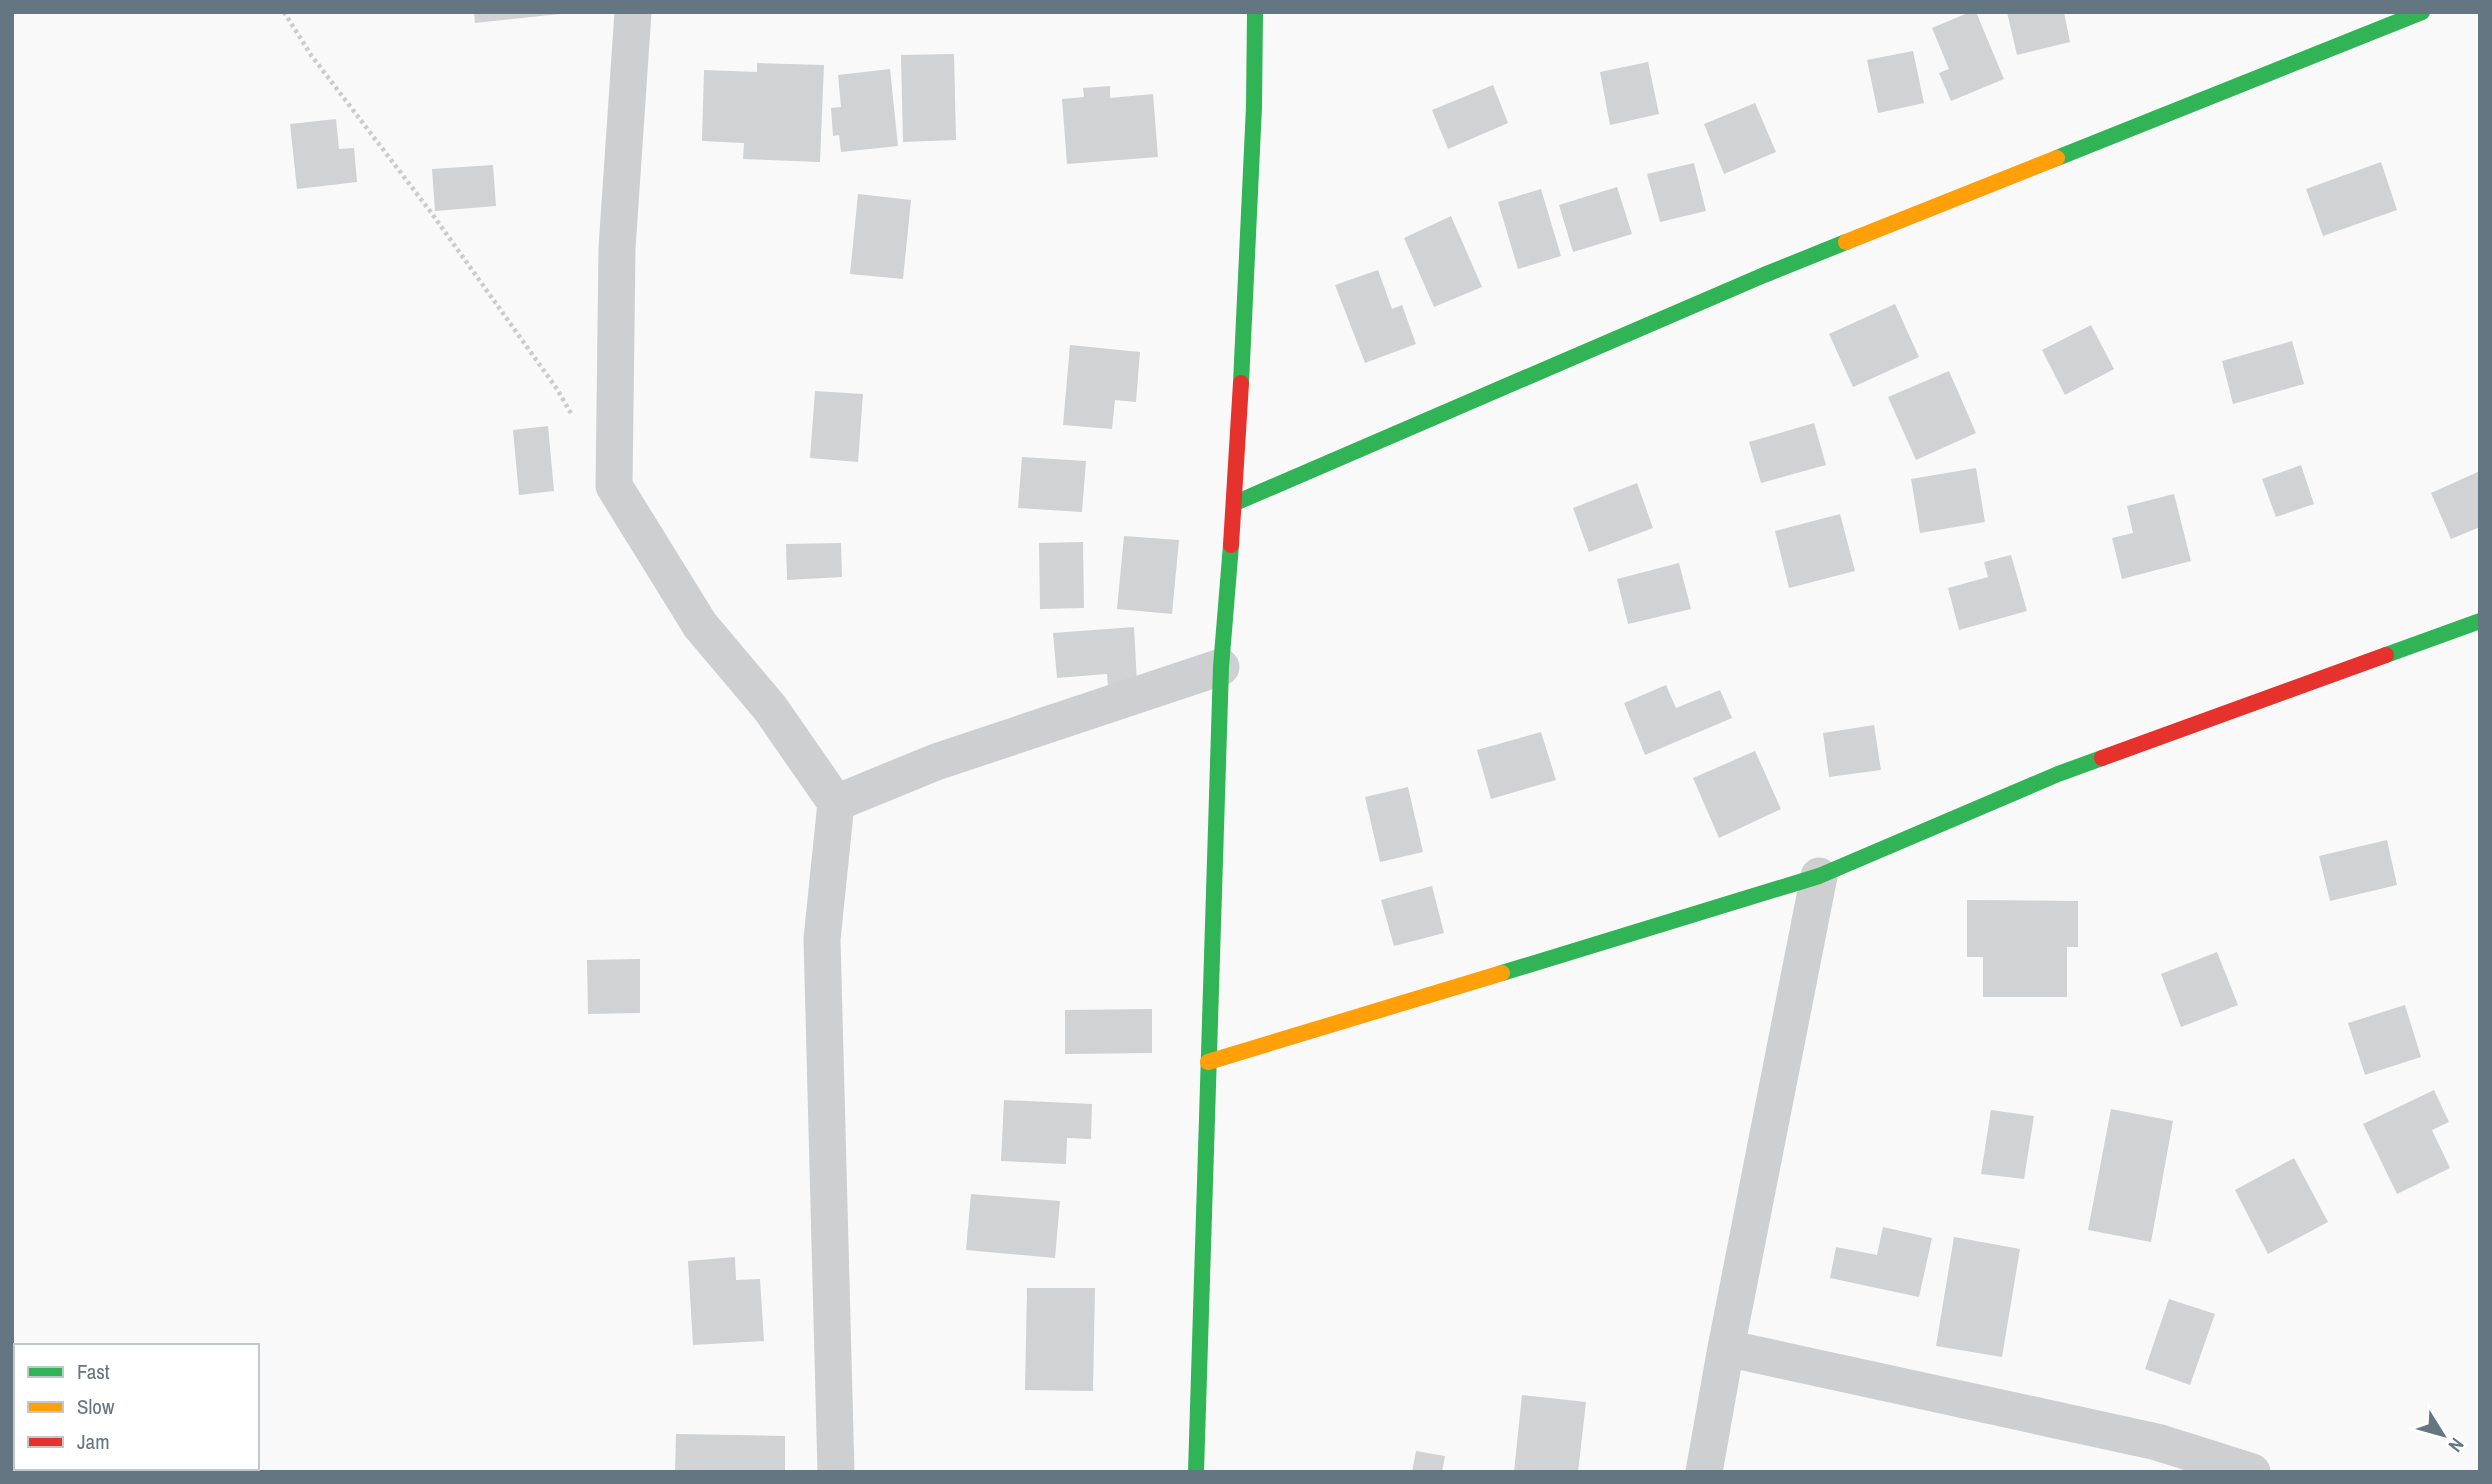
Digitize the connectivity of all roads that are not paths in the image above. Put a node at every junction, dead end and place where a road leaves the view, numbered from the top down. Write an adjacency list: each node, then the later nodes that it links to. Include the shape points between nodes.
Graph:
1 (633, 12): 7 (street, via 617,248 614,486 700,625 770,708)
2 (1255, 12): 4 (street)
3 (2423, 12): 4 (street, via 1764,275)
4 (1235, 503): 6 (street)
5 (2480, 621): 8 (street, via 2058,775)
6 (1221, 667): 7 (street, via 936,762); 9 (street)
7 (836, 803): 11 (street, via 822,939)
8 (1819, 876): 9 (street); 10 (street)
9 (1209, 1062): 12 (street)
10 (1726, 1348): 13 (street); 14 (street, via 2157,1441)
11 (836, 1472)
12 (1196, 1472)
13 (1704, 1472)
14 (2252, 1472)

